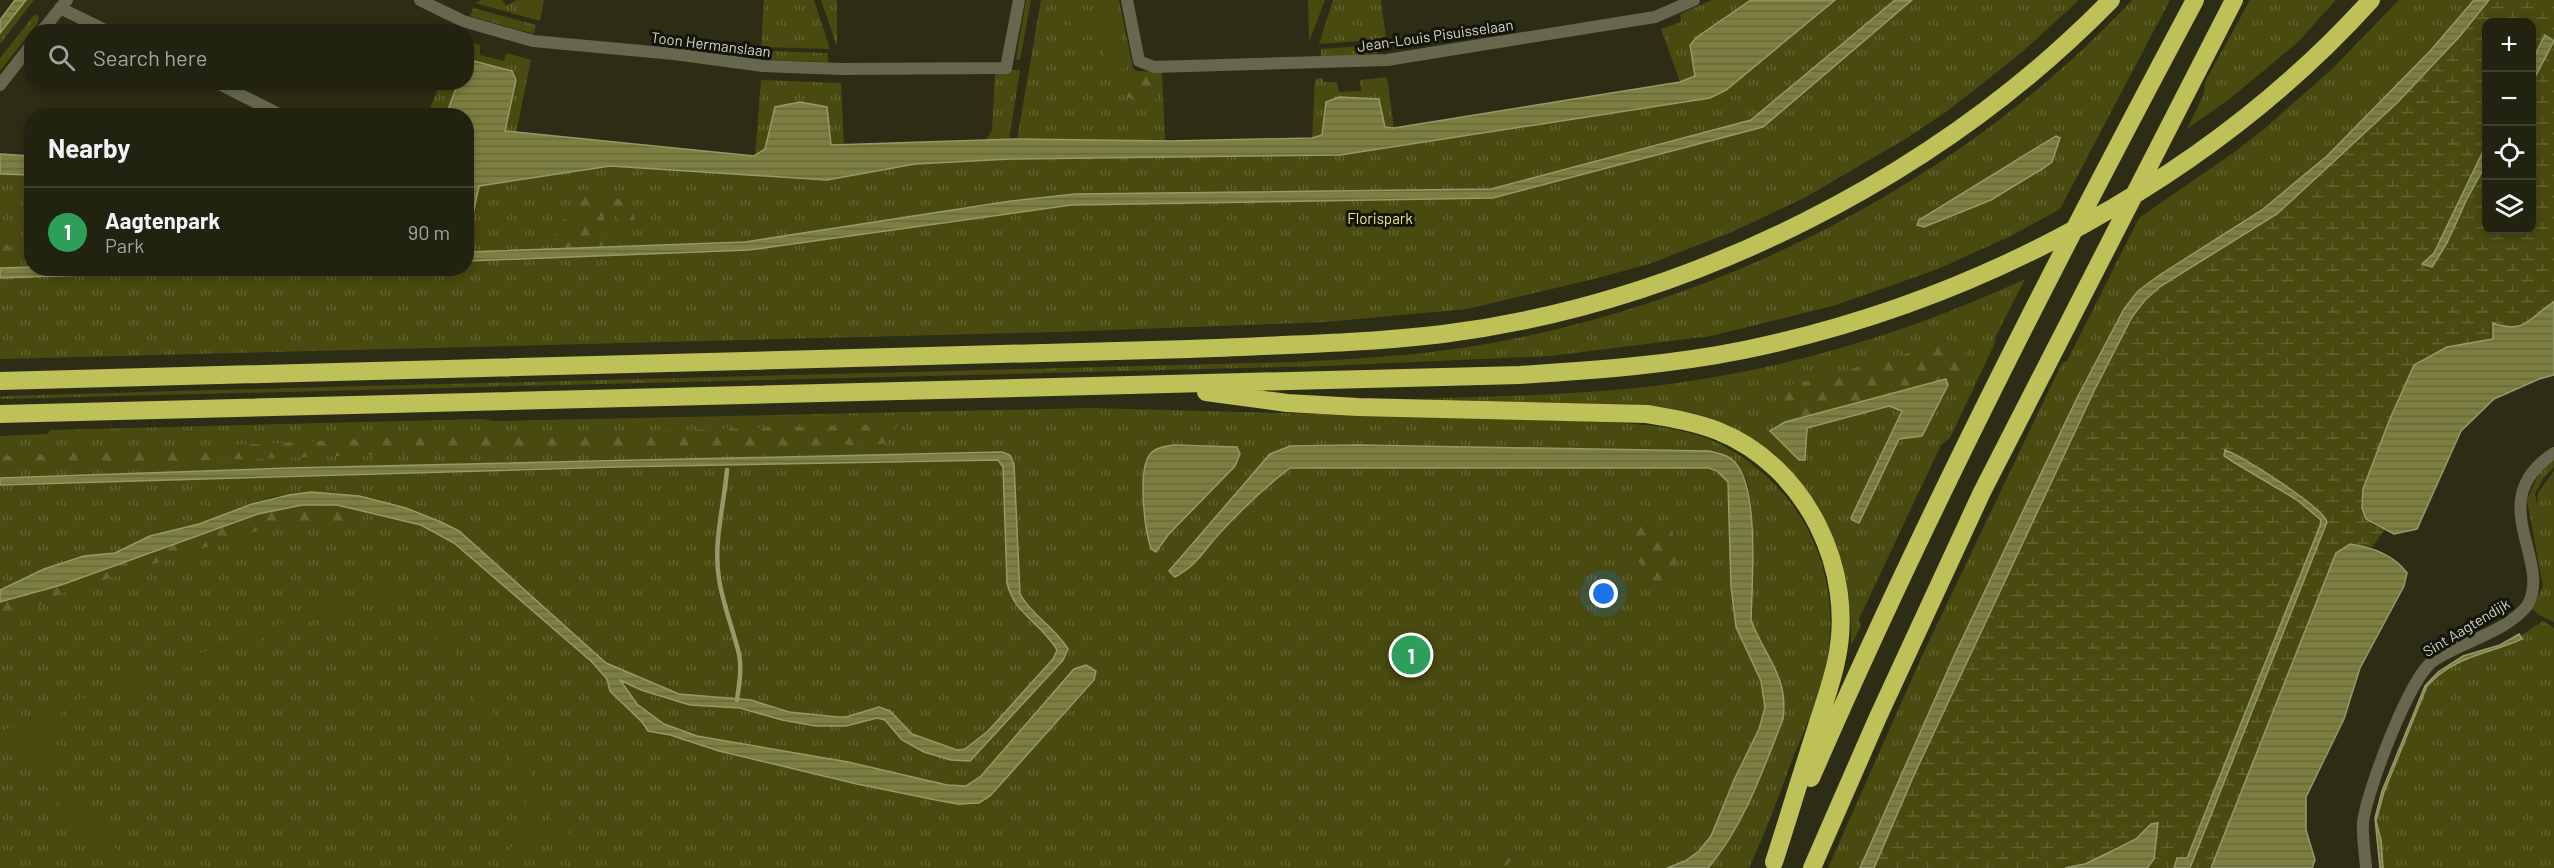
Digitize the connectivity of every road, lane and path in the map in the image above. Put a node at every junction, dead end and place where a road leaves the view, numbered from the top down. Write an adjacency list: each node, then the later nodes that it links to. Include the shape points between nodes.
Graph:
1 (420, 0): 12 (street, Toon Hermanslaan)
2 (1019, 0): 13 (street, Toon Hermanslaan, via 1006,68 763,66 533,41)
3 (1127, 0): 4 (street, Jean-Louis Pisuisselaan, via 1139,61 1154,67 1387,60 1655,17)
4 (1694, 0)
5 (2110, 0): 18 (highway, via 2035,70 1958,128 1827,210 1739,252 1664,280 1586,305 1513,322 1372,341 1189,349)
6 (2195, 0): 22 (highway, via 1950,478 1844,701)
7 (2234, 0): 23 (highway, via 1982,492)
8 (2371, 0): 19 (highway, via 2256,108 2118,204 2032,251 1972,278 1825,330 1745,350 1644,366 1520,375)
9 (63, 4): 10 (street); 11 (street)
10 (47, 24)
11 (96, 24)
12 (473, 24)
13 (474, 24)
14 (24, 54): 15 (street)
15 (0, 84)
16 (231, 90): 17 (street)
17 (267, 108)
18 (0, 381)
19 (1141, 384): 20 (highway); 22 (highway, via 1299,404 1647,414 1719,431 1746,446 1780,472 1804,500 1822,531 1840,591 1836,661)
20 (0, 414)
21 (2554, 453): 24 (street, Sint Aagtendijk, via 2534,469 2526,482 2523,516 2537,581 2528,605 2511,620 2430,663 2415,683 2372,786 2363,823)
22 (1773, 865)
23 (1812, 868)
24 (2366, 868)

